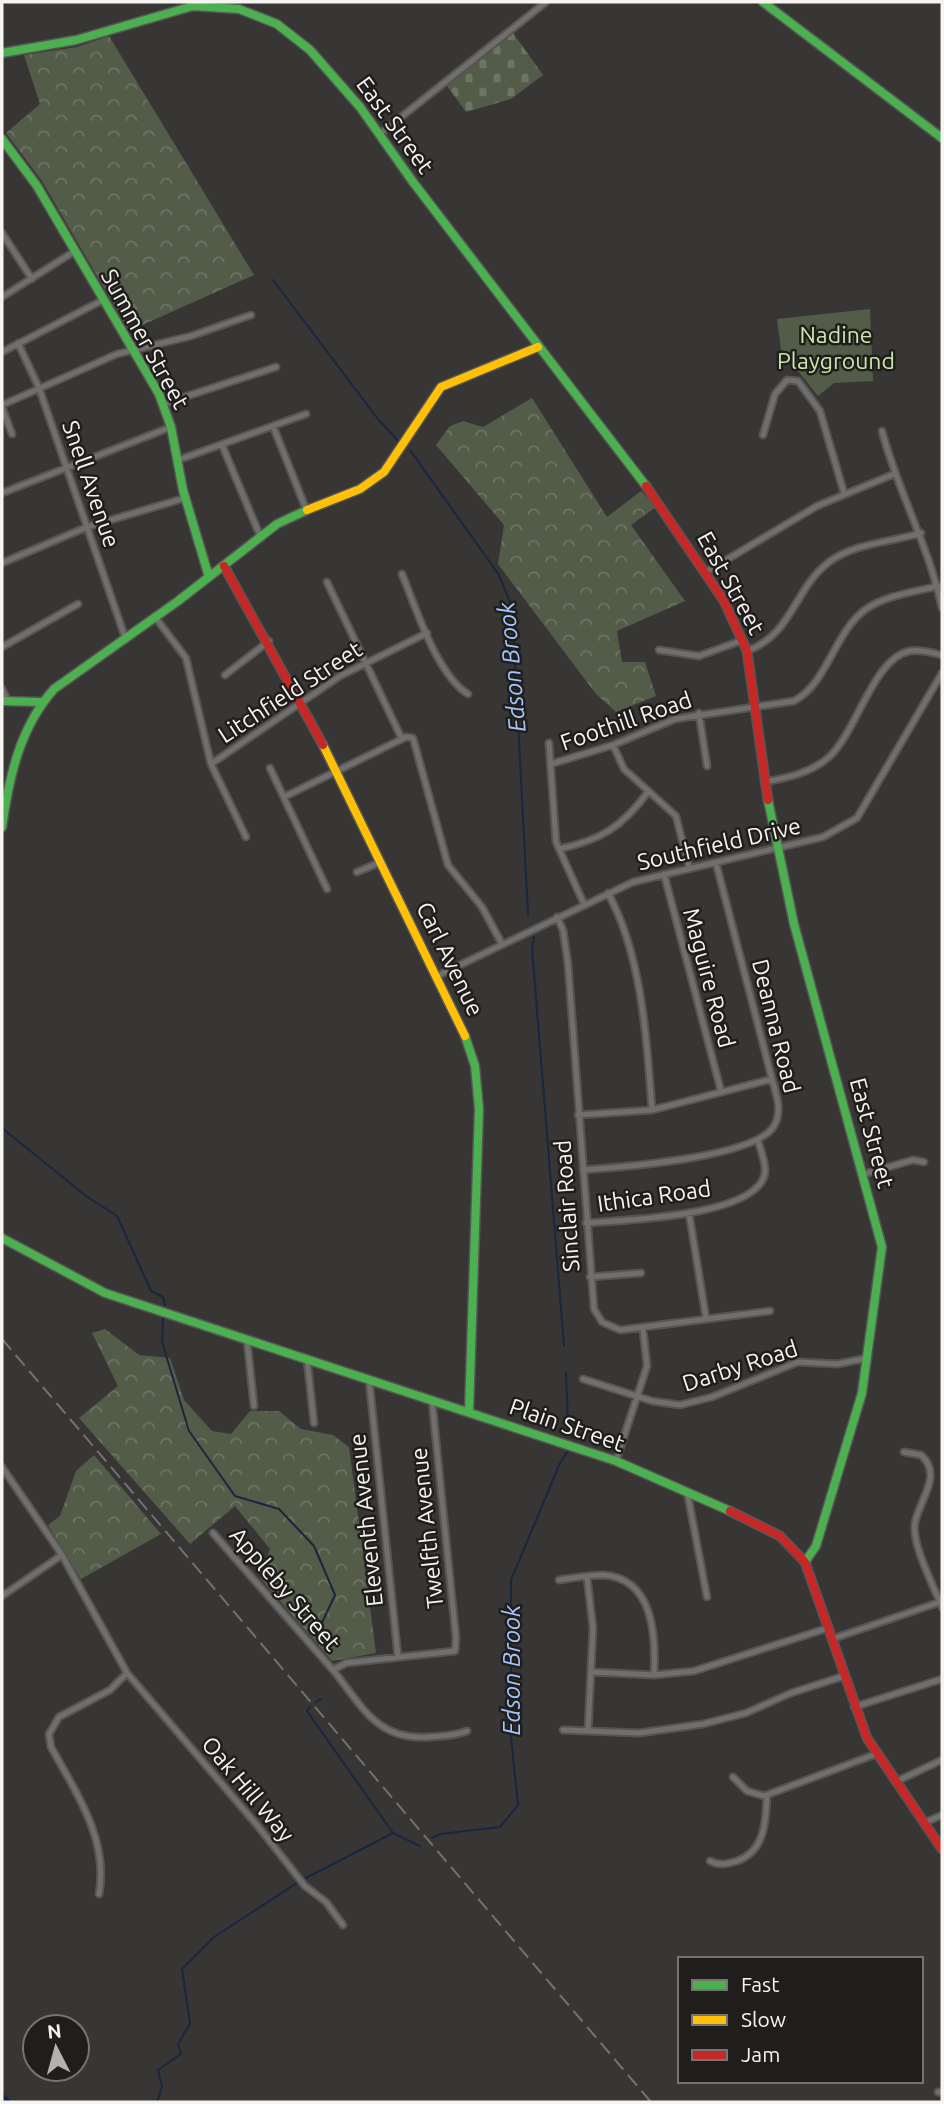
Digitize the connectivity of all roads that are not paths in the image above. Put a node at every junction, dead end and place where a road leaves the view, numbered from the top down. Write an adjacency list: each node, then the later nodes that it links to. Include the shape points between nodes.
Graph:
1 (169, 2): 5 (street)
2 (546, 2): 7 (street)
3 (763, 2): 8 (street)
4 (230, 4): 5 (street, East Street); 7 (street, East Street, via 260,13 298,35)
5 (167, 12): 6 (street, East Street, via 69,42)
6 (2, 53)
7 (381, 133): 17 (street, East Street)
8 (942, 138)
9 (2, 139): 11 (street, Summer Street)
10 (2, 233): 12 (street)
11 (75, 251): 12 (street); 14 (street, Summer Street)
12 (32, 279): 13 (street)
13 (2, 297)
14 (103, 300): 16 (street); 18 (street, Summer Street)
15 (251, 315): 18 (street, via 191,336)
16 (18, 343): 19 (street); 21 (street, Snell Avenue)
17 (538, 347): 37 (street, via 441,387 430,397 399,454 383,473 360,488); 43 (street, East Street)
18 (133, 349): 21 (street); 22 (street, Summer Street)
19 (2, 352)
20 (276, 367): 22 (street)
21 (39, 388): 23 (street); 32 (street, Snell Avenue)
22 (163, 404): 26 (street, Summer Street)
23 (2, 406): 28 (street)
24 (306, 414): 25 (street)
25 (273, 426): 30 (street); 37 (street)
26 (171, 427): 31 (street, Summer Street); 32 (street)
27 (882, 431): 33 (street)
28 (12, 434)
29 (763, 435): 35 (street, via 775,394 785,382 793,379 801,384 818,406)
30 (222, 445): 31 (street); 40 (street)
31 (178, 460): 36 (street, Summer Street)
32 (66, 468): 34 (street); 38 (street, Snell Avenue)
33 (894, 474): 35 (street); 39 (street)
34 (2, 493)
35 (844, 494): 43 (street)
36 (185, 498): 38 (street); 45 (street, Summer Street)
37 (306, 509): 40 (street)
38 (87, 527): 41 (street); 52 (street, Snell Avenue)
39 (921, 533): 47 (street); 57 (street, via 832,560 804,589 773,638)
40 (261, 538): 42 (street)
41 (2, 563)
42 (224, 566): 45 (street); 54 (street, Carl Avenue)
43 (706, 572): 53 (street, East Street)
44 (402, 574): 51 (street)
45 (209, 577): 50 (street)
46 (327, 582): 59 (street)
47 (938, 586): 49 (street); 67 (street, Foothill Road, via 870,606 844,632 802,696 789,703)
48 (78, 604): 55 (street)
49 (942, 608)
50 (155, 617): 52 (street); 72 (street, via 186,658)
51 (427, 633): 59 (street, Litchfield Street); 63 (street, via 455,686)
52 (125, 637): 65 (street)
53 (743, 640): 56 (street, via 699,656); 57 (street, East Street)
54 (269, 641): 61 (street); 66 (street, Carl Avenue)
55 (2, 647)
56 (659, 650)
57 (747, 651): 67 (street, East Street)
58 (942, 655): 77 (street, via 915,650 896,656 884,668 834,753 806,772)
59 (365, 662): 66 (street, Litchfield Street); 69 (street)
60 (942, 673): 84 (street, Southfield Drive, via 857,818 823,837)
61 (225, 675)
62 (2, 689): 64 (street)
63 (468, 694)
64 (5, 701): 65 (street)
65 (41, 702): 80 (street, via 11,774)
66 (302, 702): 72 (street, Litchfield Street); 76 (street, Carl Avenue)
67 (754, 707): 68 (street, Foothill Road); 77 (street, East Street)
68 (699, 713): 71 (street, Foothill Road); 74 (street)
69 (402, 739): 76 (street); 94 (street, via 415,740 448,865 482,907)
70 (550, 743): 73 (street)
71 (613, 744): 73 (street, Foothill Road); 78 (street, via 624,769)
72 (211, 764): 82 (street)
73 (551, 764): 83 (street)
74 (707, 766)
75 (270, 768): 79 (street)
76 (337, 771): 79 (street); 85 (street, Carl Avenue)
77 (764, 782): 84 (street, East Street)
78 (648, 792): 83 (street, via 617,828); 87 (street, via 677,816)
79 (284, 797): 90 (street)
80 (3, 808): 81 (street)
81 (2, 827)
82 (246, 837)
83 (559, 849): 92 (street)
84 (777, 849): 86 (street, Southfield Drive); 103 (street, East Street)
85 (381, 862): 88 (street); 95 (street, Carl Avenue)
86 (716, 863): 87 (street, Southfield Drive); 96 (street, Deanna Road)
87 (689, 867): 89 (street, Southfield Drive)
88 (357, 872)
89 (664, 874): 91 (street, Southfield Drive); 97 (street, Maguire Road)
90 (327, 888)
91 (608, 892): 92 (street, Southfield Drive); 98 (street, via 618,910 644,1010)
92 (584, 904): 93 (street, Southfield Drive)
93 (557, 917): 94 (street, Southfield Drive); 99 (street, Sinclair Road, via 568,964)
94 (502, 943): 95 (street, Southfield Drive)
95 (437, 976): 120 (street, Carl Avenue, via 467,1036 479,1089)
96 (772, 1079): 97 (street); 100 (street, Deanna Road, via 780,1113 774,1127)
97 (721, 1091): 98 (street)
98 (652, 1110): 99 (street)
99 (578, 1115): 102 (street, Sinclair Road)
100 (758, 1140): 102 (street, via 667,1163); 104 (street, Ithica Road, via 765,1172 757,1189 745,1198)
101 (924, 1162): 103 (street, via 913,1160)
102 (583, 1170): 105 (street, Sinclair Road)
103 (864, 1174): 113 (street, East Street, via 882,1247)
104 (689, 1213): 105 (street, Ithica Road); 110 (street)
105 (586, 1223): 108 (street, Sinclair Road)
106 (2, 1238): 112 (street, Plain Street, via 96,1289)
107 (641, 1273): 108 (street)
108 (590, 1277): 111 (street, Sinclair Road, via 594,1309 603,1322 620,1330)
109 (769, 1311): 110 (street, Sinclair Road)
110 (706, 1318): 111 (street, Sinclair Road)
111 (643, 1329): 117 (street, via 647,1360)
112 (246, 1338): 114 (street, Plain Street); 119 (street)
113 (868, 1357): 117 (street, Darby Road, via 837,1364 799,1362 690,1404 661,1404); 128 (street, East Street, via 855,1423 816,1546)
114 (307, 1359): 115 (street, Plain Street); 121 (street)
115 (369, 1379): 118 (street, Plain Street); 137 (street, Eleventh Avenue)
116 (583, 1379): 117 (street, Darby Road)
117 (637, 1397): 123 (street)
118 (432, 1401): 120 (street, Plain Street); 136 (street, Twelfth Avenue)
119 (254, 1406)
120 (469, 1412): 123 (street, Plain Street)
121 (314, 1423)
122 (904, 1452): 133 (street, via 921,1455 932,1469 933,1488 917,1516 914,1533)
123 (616, 1461): 125 (street, Plain Street)
124 (2, 1467): 127 (street, Oak Hill Way)
125 (687, 1491): 128 (street, Plain Street, via 771,1530); 132 (street)
126 (213, 1533): 138 (street, Appleby Street)
127 (62, 1555): 131 (street); 140 (street, Oak Hill Way)
128 (805, 1562): 134 (street, Plain Street)
129 (587, 1577): 130 (street); 139 (street); 141 (street, via 618,1578 644,1600 655,1645)
130 (559, 1580)
131 (2, 1596)
132 (707, 1597)
133 (941, 1605): 135 (street)
134 (828, 1628): 135 (street, Plain Street); 141 (street, via 709,1667)
135 (832, 1639): 142 (street, Plain Street)
136 (455, 1651): 137 (street, Appleby Street)
137 (398, 1657): 138 (street, Appleby Street, via 346,1663)
138 (333, 1670): 146 (street, via 379,1725 394,1734 425,1737)
139 (592, 1672): 141 (street); 147 (street)
140 (127, 1673): 157 (street, via 110,1690 59,1717 48,1734 93,1829); 158 (street, Oak Hill Way)
141 (654, 1675)
142 (844, 1676): 144 (street, Plain Street); 147 (street, via 703,1724 651,1733)
143 (942, 1679): 144 (street)
144 (855, 1707): 148 (street, Plain Street)
145 (563, 1730): 147 (street)
146 (467, 1731)
147 (588, 1731)
148 (876, 1754): 151 (street, Plain Street); 152 (street)
149 (942, 1760): 151 (street)
150 (733, 1777): 152 (street, via 752,1794)
151 (895, 1782): 154 (street, Plain Street)
152 (767, 1795): 156 (street, via 757,1847 733,1862)
153 (942, 1815): 154 (street)
154 (924, 1823): 155 (street, Plain Street)
155 (942, 1849)
156 (710, 1861)
157 (99, 1894)
158 (342, 1925)

